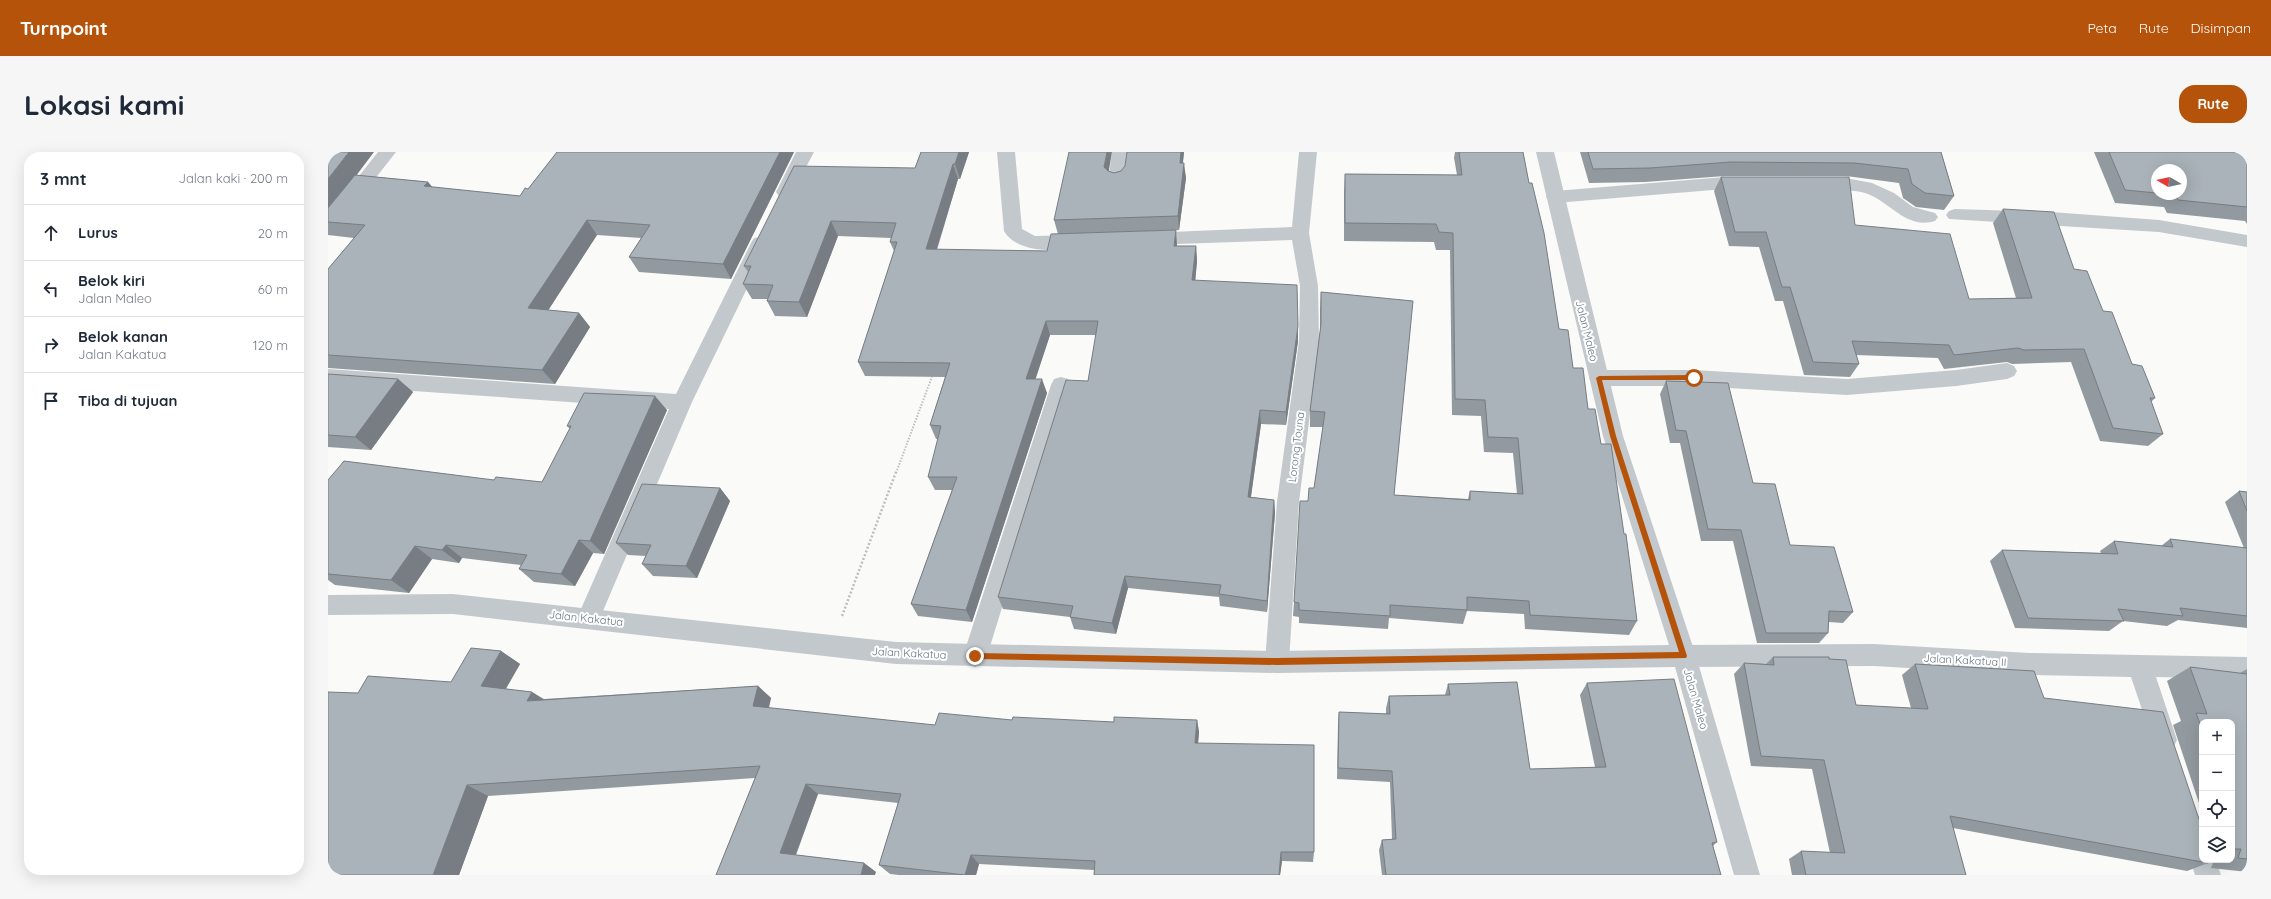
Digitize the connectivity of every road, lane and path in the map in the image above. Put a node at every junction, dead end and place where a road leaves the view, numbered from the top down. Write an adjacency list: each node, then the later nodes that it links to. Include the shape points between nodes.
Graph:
1 (387, 152): 13 (street)
2 (805, 152): 23 (street)
3 (1006, 152): 16 (street, via 1013,231 1024,239 1035,241)
4 (1121, 152): 7 (street)
5 (1308, 152): 14 (street, Lorong Touna)
6 (1545, 152): 10 (street, Jalan Maleo)
7 (1117, 180)
8 (1763, 183): 10 (street, via 1726,183)
9 (1801, 183): 12 (street, via 1867,187 1881,193 1914,216)
10 (1555, 197): 21 (street, Jalan Maleo)
11 (1955, 214): 17 (street, via 2159,226)
12 (1929, 217)
13 (328, 227)
14 (1300, 233): 15 (street); 29 (street, Lorong Touna, via 1309,286 1310,341 1288,502)
15 (1133, 239)
16 (1093, 240)
17 (2247, 241)
18 (2007, 371): 21 (street, via 1847,388 1694,378)
19 (934, 372): 26 (path)
20 (328, 376): 23 (street)
21 (1599, 378): 28 (street, Jalan Maleo, via 1613,436)
22 (1061, 385): 27 (street)
23 (682, 402): 25 (street)
24 (328, 605): 25 (street, Jalan Kakatua, via 453,604)
25 (589, 618): 26 (street, Jalan Kakatua)
26 (830, 647): 27 (street, Jalan Kakatua)
27 (975, 656): 29 (street, Jalan Kakatua)
28 (1684, 656): 29 (street, Jalan Kakatua); 30 (street, Jalan Kakatua II, via 1874,655); 34 (street, Jalan Maleo)
29 (1277, 662)
30 (2140, 667): 31 (street, Jalan Kakatua II); 32 (street)
31 (2247, 668)
32 (2171, 762)
33 (2204, 863): 35 (street)
34 (1747, 875)
35 (2208, 875)

